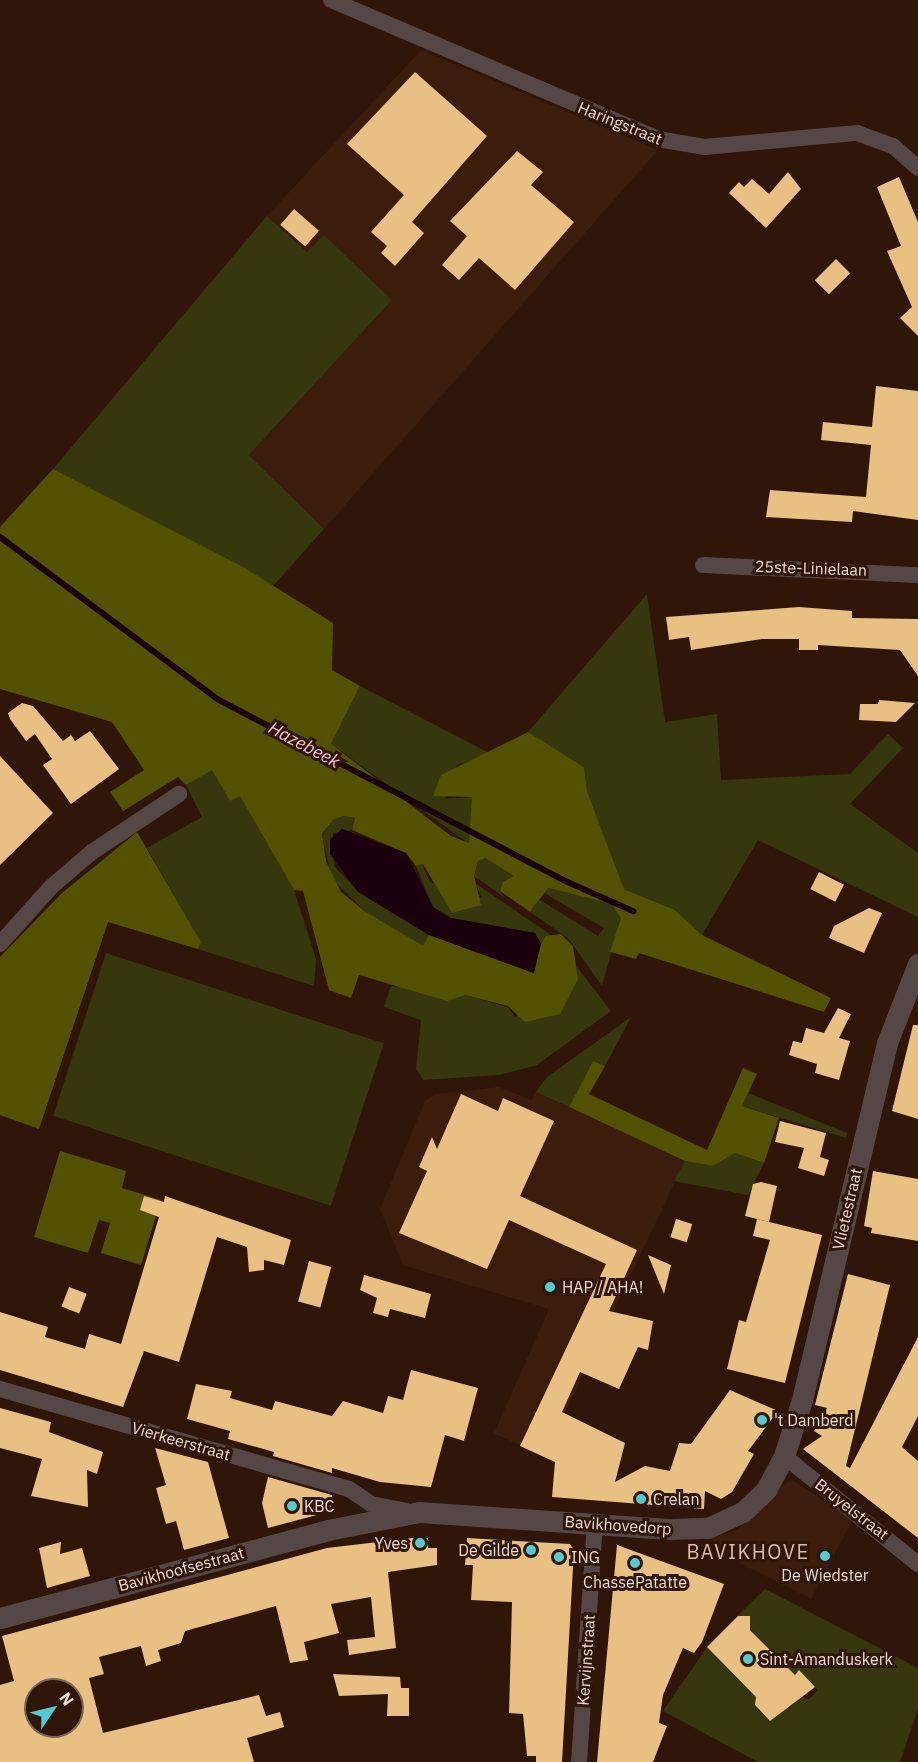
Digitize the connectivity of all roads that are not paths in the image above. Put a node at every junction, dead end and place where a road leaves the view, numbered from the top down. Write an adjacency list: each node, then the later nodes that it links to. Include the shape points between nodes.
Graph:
1 (331, 0): 2 (street, Haringstraat, via 658,139 705,147 857,133 893,146)
2 (918, 168)
3 (703, 565): 4 (street, 25ste-Linielaan)
4 (918, 575)
5 (179, 794): 6 (street, via 92,852 51,887)
6 (0, 944)
7 (918, 964): 9 (street, Vlietestraat, via 887,1043)
8 (0, 1389): 10 (street, Vierkeerstraat)
9 (784, 1455): 12 (street, Bavikhovedorp, via 756,1502 721,1525 671,1529); 14 (street, Bruyelstraat)
10 (359, 1496): 11 (street, Bavikhovedorp, via 385,1508); 13 (street)
11 (419, 1512): 12 (street, Bavikhovedorp); 13 (street, Bavikhovedorp)
12 (595, 1522): 16 (street, Kervijnstraat)
13 (362, 1525): 15 (street, Bavikhoofsestraat)
14 (918, 1564)
15 (0, 1618)
16 (579, 1762)

